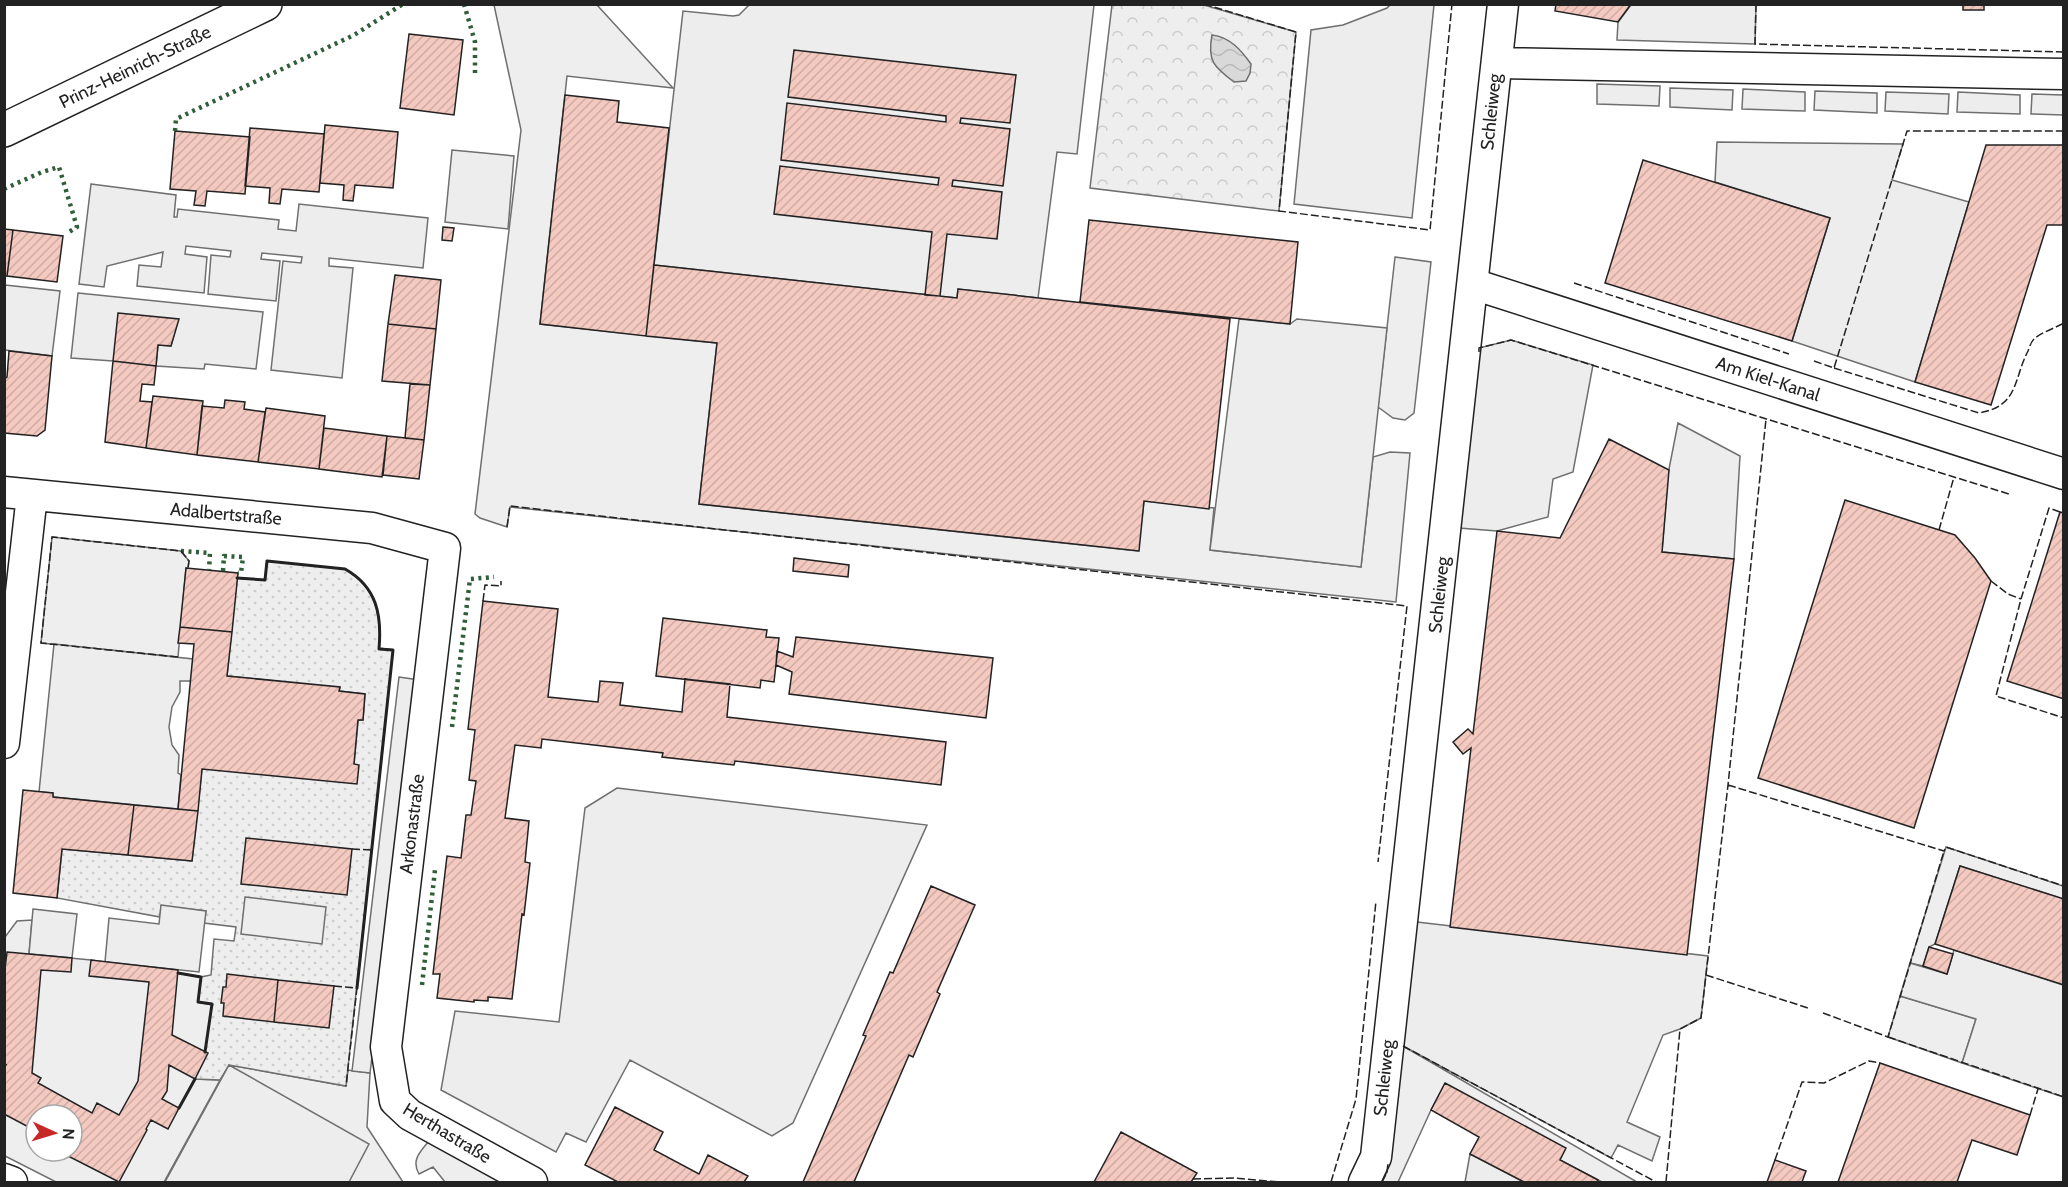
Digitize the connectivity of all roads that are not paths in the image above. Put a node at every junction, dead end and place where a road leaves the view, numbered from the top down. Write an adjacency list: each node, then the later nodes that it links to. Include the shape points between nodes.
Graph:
1 (265, 4): 5 (main road, Prinz-Heinrich-Straße)
2 (1503, 4): 3 (street, Schleiweg)
3 (1497, 63): 4 (street); 6 (street, Schleiweg)
4 (2064, 74)
5 (4, 130)
6 (1473, 284): 7 (street, Am Kiel-Kanal); 16 (street, Schleiweg, via 1376,1157)
7 (2064, 474)
8 (18, 494): 9 (street, Adalbertstraße, via 372,528); 10 (street)
9 (445, 548): 12 (street, Arkonastraße, via 386,1047)
10 (7, 698): 11 (street)
11 (4, 743)
12 (395, 1101): 15 (street, Herthastraße, via 411,1115)
13 (4, 1179): 14 (street)
14 (12, 1182)
15 (532, 1182)
16 (1364, 1182)

